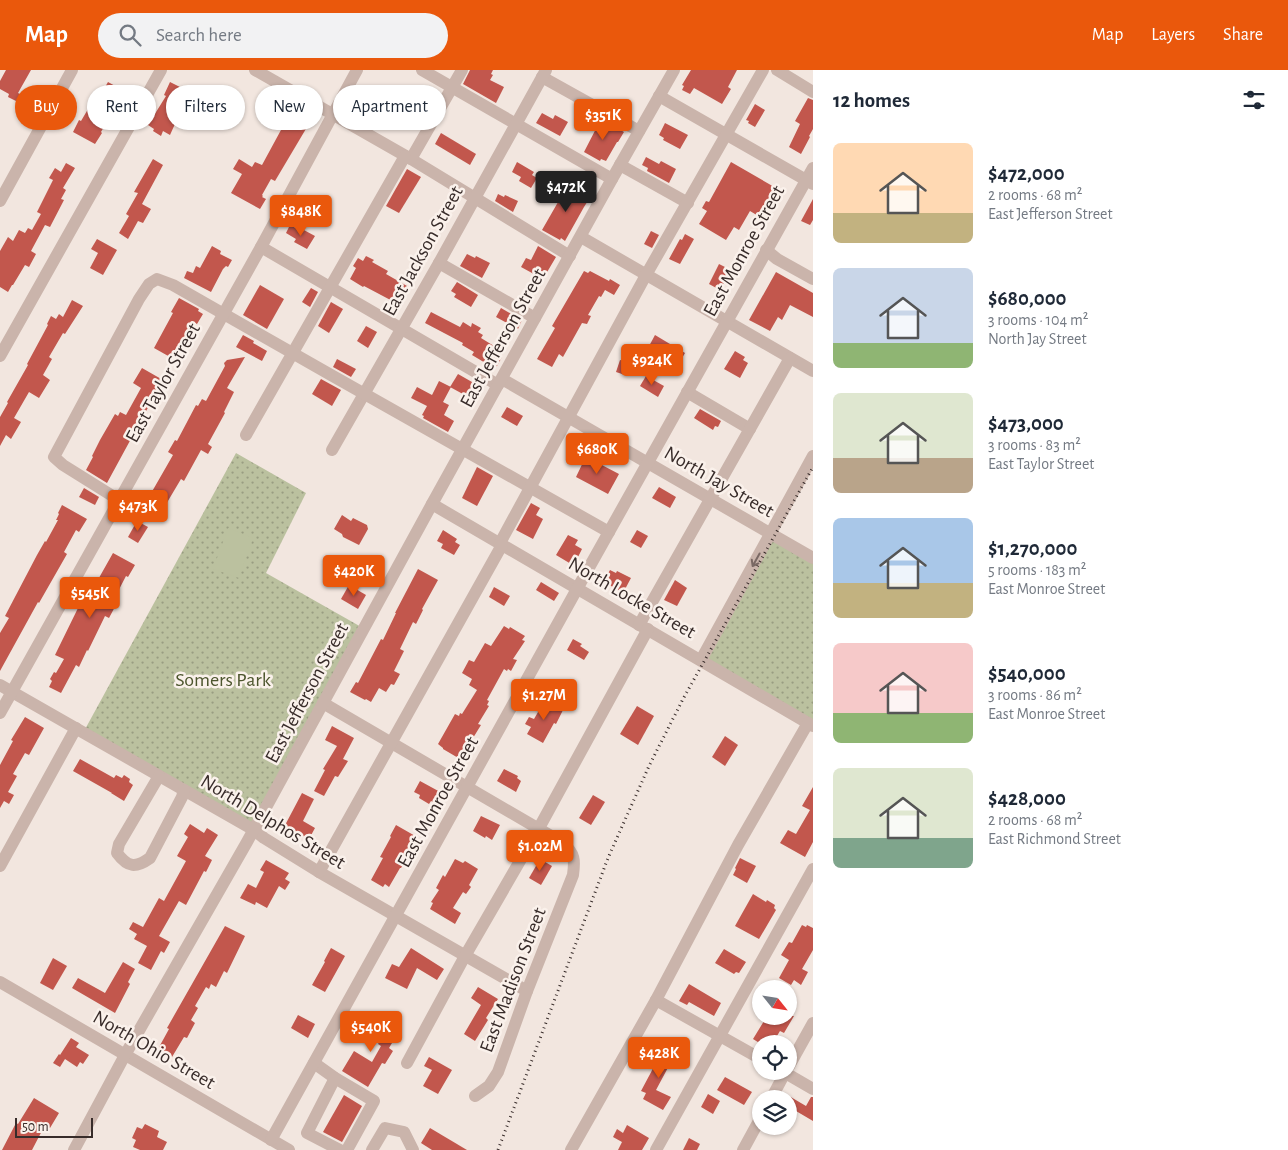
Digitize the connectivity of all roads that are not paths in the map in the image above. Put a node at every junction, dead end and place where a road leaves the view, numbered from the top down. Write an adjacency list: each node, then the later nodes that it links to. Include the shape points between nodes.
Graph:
1 (72, 70): 26 (street)
2 (160, 70): 41 (street)
3 (255, 70): 15 (street)
4 (357, 70): 11 (street, East Taylor Street)
5 (422, 70): 12 (street)
6 (462, 70): 12 (street)
7 (674, 70): 14 (street, East Jefferson Street)
8 (763, 70): 19 (street)
9 (777, 70): 13 (street)
10 (544, 74): 16 (street, East Jackson Street); 18 (street)
11 (349, 85)
12 (453, 87): 16 (street); 20 (street)
13 (813, 92)
14 (659, 96): 18 (street, East Jefferson Street); 19 (street)
15 (333, 115): 29 (street, East Taylor Street)
16 (516, 124): 23 (street); 25 (street, East Jackson Street)
17 (359, 130): 20 (street)
18 (639, 131): 21 (street, East Jefferson Street)
19 (726, 134): 24 (street); 27 (street)
20 (408, 158): 25 (street); 35 (street)
21 (620, 165): 23 (street, East Jefferson Street); 27 (street)
22 (813, 168): 24 (street, East Monroe Street)
23 (612, 179): 28 (street, East Jefferson Street)
24 (809, 182): 30 (street, East Monroe Street)
25 (475, 198): 31 (street); 32 (street, East Jackson Street)
26 (0, 201)
27 (688, 204): 33 (street)
28 (581, 237): 31 (street, East Jefferson Street); 33 (street)
29 (261, 247): 35 (street, North Jay Street); 36 (street, East Taylor Street)
30 (766, 250): 34 (street); 38 (street, East Monroe Street)
31 (570, 256): 37 (street, East Jefferson Street)
32 (439, 263): 37 (street); 39 (street, East Jackson Street)
33 (646, 275): 38 (street); 47 (street)
34 (813, 279)
35 (330, 287): 39 (street, North Jay Street); 40 (street)
36 (223, 314): 40 (street); 56 (street, East Taylor Street); 56 (street, via 157,279 149,284 139,299 54,457 62,466)
37 (535, 318): 44 (street, East Jefferson Street)
38 (726, 321): 42 (street); 45 (street, East Monroe Street)
39 (402, 329): 44 (street, North Jay Street); 46 (street, East Jackson Street)
40 (293, 354): 46 (street); 49 (street)
41 (0, 356)
42 (790, 358): 43 (street); 48 (street)
43 (813, 371)
44 (500, 382): 47 (street, North Jay Street); 50 (street, East Jefferson Street)
45 (687, 392): 48 (street); 53 (street, East Monroe Street)
46 (364, 394): 50 (street); 51 (street, East Jackson Street)
47 (569, 417): 53 (street, North Jay Street); 54 (street)
48 (750, 429): 55 (street)
49 (246, 435)
50 (462, 449): 54 (street); 57 (street, East Jefferson Street)
51 (332, 450)
52 (813, 456): 59 (street)
53 (648, 463): 55 (street, North Jay Street); 58 (street, East Monroe Street)
54 (530, 487): 58 (street); 60 (street)
55 (711, 499): 59 (street, North Jay Street); 63 (street)
56 (118, 500): 66 (street, East Taylor Street)
57 (432, 504): 60 (street, North Locke Street); 67 (street, East Jefferson Street)
58 (609, 532): 62 (street, East Monroe Street)
59 (770, 534): 61 (street, North Jay Street); 64 (street, one-way to 64)
60 (501, 544): 62 (street, North Locke Street); 71 (street)
61 (813, 558)
62 (577, 589): 63 (street, North Locke Street); 73 (street, East Monroe Street)
63 (644, 627): 64 (street, North Locke Street); 75 (street)
64 (701, 660): 69 (street, North Locke Street)
65 (0, 685): 66 (street, North Delphos Street)
66 (12, 692): 68 (street, East Taylor Street); 70 (street, North Delphos Street)
67 (323, 703): 71 (street); 76 (street, East Jefferson Street)
68 (0, 713)
69 (811, 724): 84 (street, via 738,845)
70 (76, 728): 72 (street, North Delphos Street); 77 (street)
71 (391, 742): 73 (street); 79 (street)
72 (159, 776): 74 (street, North Delphos Street); 74 (street, via 118,844 117,853 123,861 131,865 142,864 150,858)
73 (468, 787): 75 (street); 80 (street, East Monroe Street)
74 (184, 790): 76 (street, North Delphos Street)
75 (538, 828): 81 (street); 83 (street, East Madison Street, via 569,848 575,859 573,874)
76 (254, 830): 79 (street, North Delphos Street); 89 (street, East Jefferson Street)
77 (0, 866)
78 (813, 869): 86 (street)
79 (319, 872): 80 (street, North Delphos Street)
80 (395, 916): 81 (street, North Delphos Street); 90 (street, East Monroe Street)
81 (465, 956): 83 (street, North Delphos Street); 91 (street)
82 (0, 982): 89 (street, North Ohio Street)
83 (527, 991): 95 (street, East Madison Street, via 498,1072 489,1086)
84 (656, 1000): 86 (street); 104 (street)
85 (813, 1023): 87 (street)
86 (720, 1036): 88 (street); 105 (street)
87 (797, 1051)
88 (752, 1054)
89 (126, 1056): 97 (street, North Ohio Street); 98 (street, East Jefferson Street)
90 (314, 1063): 92 (street); 97 (street, East Monroe Street)
91 (407, 1063)
92 (335, 1078): 100 (street, via 307,1133); 101 (street, via 374,1101)
93 (797, 1078): 94 (street)
94 (813, 1089)
95 (475, 1096)
96 (752, 1134): 106 (street)
97 (271, 1140): 99 (street, North Ohio Street)
98 (74, 1150)
99 (289, 1150)
100 (340, 1150)
101 (347, 1150)
102 (372, 1150): 103 (street, via 385,1128 404,1132)
103 (413, 1150)
104 (570, 1150)
105 (656, 1150)
106 (743, 1150)

